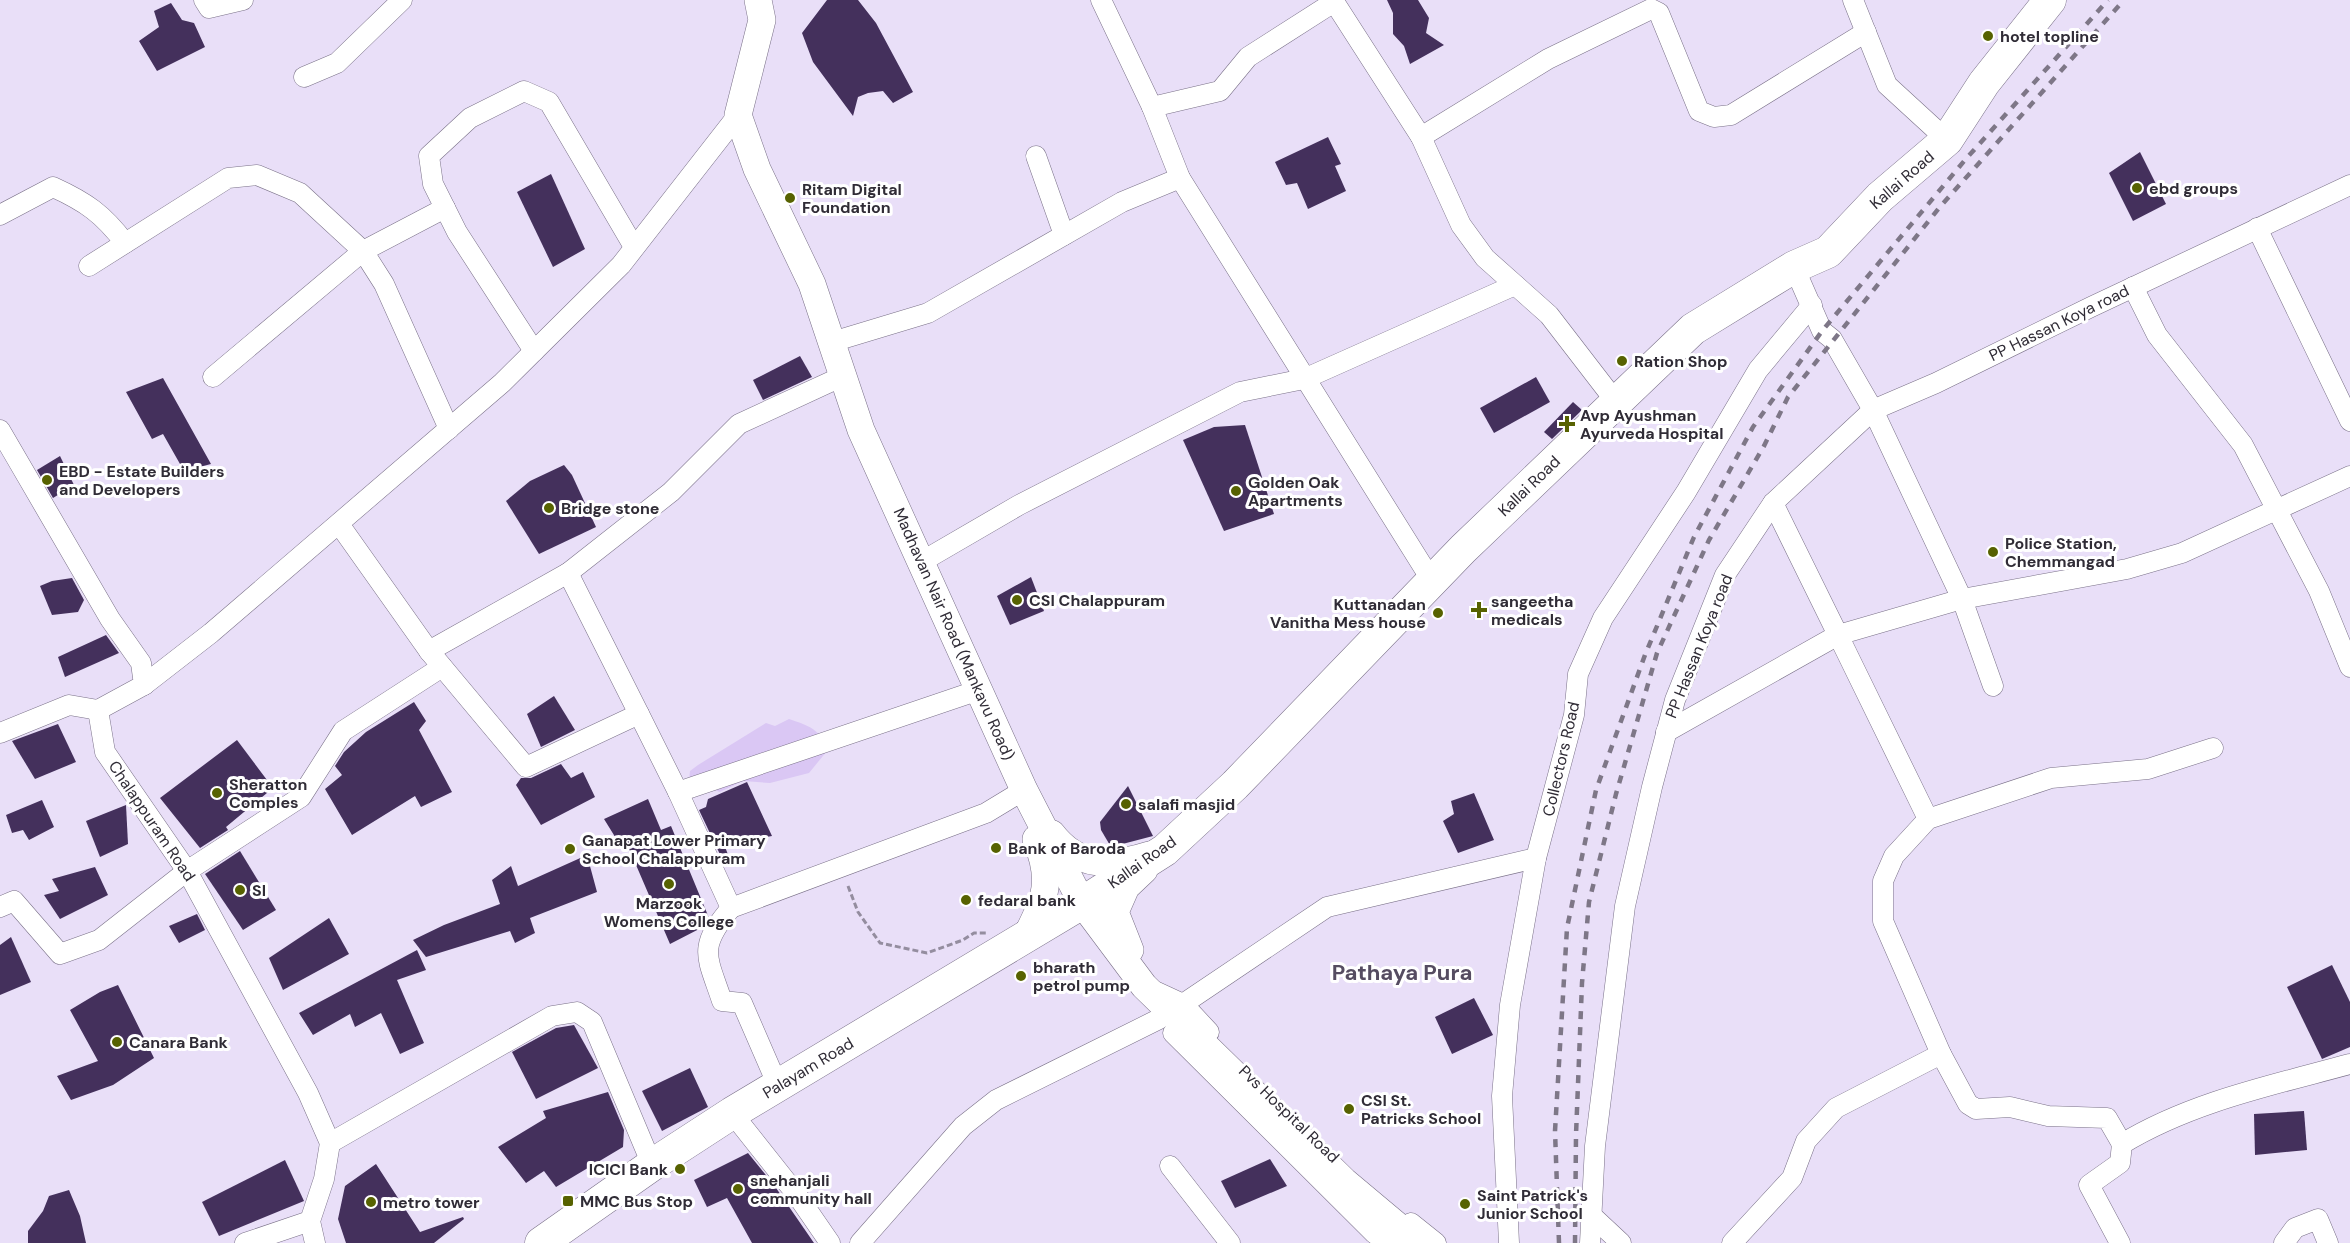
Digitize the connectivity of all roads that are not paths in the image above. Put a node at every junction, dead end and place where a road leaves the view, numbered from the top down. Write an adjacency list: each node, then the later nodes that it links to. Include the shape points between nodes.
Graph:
1 (204, 0): 2 (street, via 208,8)
2 (243, 0)
3 (402, 0): 10 (street, via 337,63)
4 (758, 0): 12 (main road, via 762,20)
5 (1101, 0): 11 (street)
6 (1853, 0): 9 (street)
7 (1334, 1): 11 (street, via 1248,57 1220,91); 13 (street)
8 (2042, 7): 14 (main road, Kallai Road, via 1984,83)
9 (1866, 32): 13 (street, via 1731,115 1713,117 1699,111 1659,14 1651,9 1548,59); 14 (street, via 1887,85)
10 (304, 77)
11 (1152, 107): 16 (street)
12 (738, 115): 23 (street); 30 (main road, Madhavan Nair Road (Mankavu Road), via 758,169 812,284)
13 (1421, 137): 27 (street, via 1461,225 1485,258)
14 (1947, 140): 26 (main road, Kallai Road, via 1880,197 1828,252)
15 (1036, 156): 21 (street)
16 (1180, 178): 21 (street, via 1122,202); 34 (street)
17 (2350, 185): 20 (street, PP Hassan Koya road)
18 (445, 208): 23 (street, via 433,184 429,156 470,118 524,91 549,102); 24 (street); 31 (street)
19 (0, 215): 22 (street, via 54,187 83,200 108,220)
20 (2257, 228): 28 (street, PP Hassan Koya road); 37 (street)
21 (1064, 235): 30 (street, via 928,313)
22 (125, 243): 24 (street, via 228,178 257,175 300,193); 25 (street)
23 (634, 247): 31 (street, via 621,265)
24 (363, 250): 33 (street); 38 (street, via 384,284)
25 (89, 266)
26 (1794, 267): 29 (street); 35 (main road, Kallai Road, via 1693,329)
27 (1515, 285): 34 (street); 35 (street, via 1549,315)
28 (2133, 287): 36 (street, PP Hassan Koya road); 42 (street, via 2157,335 2243,445)
29 (1812, 305): 36 (street, via 1822,331 1832,339); 65 (street, Collectors Road, via 1758,370 1686,492 1603,618 1578,674 1574,715)
30 (832, 342): 32 (main road, Madhavan Nair Road (Mankavu Road))
31 (534, 351): 38 (street)
32 (843, 376): 44 (main road, Madhavan Nair Road (Mankavu Road), via 861,430); 45 (street, via 739,424 671,492)
33 (213, 377)
34 (1304, 379): 44 (street, via 1240,392 1019,505); 46 (street)
35 (1616, 402): 46 (main road, Kallai Road)
36 (1873, 410): 41 (street, PP Hassan Koya road); 47 (street)
37 (2350, 421)
38 (449, 429): 43 (street)
39 (0, 430): 52 (street, via 110,619 141,663)
40 (2350, 476): 42 (street)
41 (1773, 503): 48 (street); 57 (street, PP Hassan Koya road, via 1725,576 1674,700)
42 (2277, 508): 47 (street, via 2182,553 2138,566); 51 (street, via 2319,591)
43 (339, 524): 49 (street); 52 (street)
44 (921, 562): 54 (main road, Madhavan Nair Road (Mankavu Road))
45 (568, 573): 49 (street); 56 (street)
46 (1432, 581): 64 (main road, Kallai Road, via 1235,785)
47 (1962, 599): 48 (street); 53 (street)
48 (1838, 635): 57 (street); 63 (street)
49 (429, 651): 50 (street)
50 (442, 667): 56 (street, via 526,767); 66 (street, via 343,732 301,796)
51 (2350, 667)
52 (144, 685): 55 (street)
53 (1993, 686)
54 (979, 690): 60 (main road, Madhavan Nair Road (Mankavu Road)); 61 (street)
55 (98, 710): 58 (street, via 69,705); 66 (street, Chalappuram Road, via 105,752)
56 (639, 714): 61 (street)
57 (1666, 732): 82 (street, PP Hassan Koya road, via 1625,906 1595,1146)
58 (0, 733)
59 (2213, 748): 63 (street, via 2148,769 2051,778)
60 (1024, 790): 62 (main road, Madhavan Nair Road (Mankavu Road)); 69 (street, via 986,813); 70 (main road, via 1048,881 1044,900)
61 (678, 792): 69 (street)
62 (1040, 819): 64 (main road, via 1065,849 1083,859 1107,864 1126,862); 67 (main road, Madhavan Nair Road (Mankavu Road))
63 (1928, 819): 74 (street, via 1894,856 1883,881 1883,921)
64 (1165, 850): 67 (main road, Kallai Road); 71 (main road, via 1125,887 1115,912)
65 (1536, 858): 72 (street, via 1327,907); 93 (street, Collectors Road, via 1510,1005 1502,1096)
66 (188, 871): 68 (street, via 99,940 60,954 14,901); 78 (street, Chalappuram Road, via 308,1093)
67 (1082, 903): 70 (main road, Palayam Road); 71 (main road, Madhavan Nair Road (Mankavu Road))
68 (0, 907)
69 (731, 908): 76 (street, via 713,929 706,953 722,1001 742,1003)
70 (1026, 936): 76 (main road, Palayam Road)
71 (1139, 978): 72 (street, Pvs Hospital Road); 73 (street, Pvs Hospital Road); 91 (main road, Madhavan Nair Road (Mankavu Road), via 1344,1181)
72 (1183, 1004): 92 (street, Pvs Hospital Road, via 1267,1096 1342,1166)
73 (1159, 1019): 84 (street, Pvs Hospital Road); 89 (street, via 996,1100 963,1126)
74 (1941, 1054): 79 (street, via 1968,1104 1976,1109 2010,1107 2048,1116 2106,1118); 96 (street, via 1836,1108 1806,1141 1792,1178)
75 (2350, 1064): 79 (street, via 2228,1097 2148,1128)
76 (778, 1086): 77 (main road, Palayam Road)
77 (732, 1113): 80 (main road, Palayam Road); 88 (street)
78 (330, 1143): 80 (street, via 552,1016 577,1012 592,1022); 83 (street, via 324,1179)
79 (2122, 1144): 97 (street, via 2120,1163 2089,1185)
80 (652, 1165): 87 (main road, Palayam Road)
81 (1170, 1166): 90 (street)
82 (1592, 1215): 94 (street, PP Hassan Koya road); 95 (street)
83 (310, 1221): 85 (street); 86 (street)
84 (1375, 1240)
85 (245, 1243)
86 (315, 1243)
87 (541, 1243)
88 (830, 1243)
89 (860, 1243)
90 (1230, 1243)
91 (1418, 1243)
92 (1436, 1243)
93 (1509, 1243)
94 (1590, 1243)
95 (1621, 1243)
96 (1732, 1243)
97 (2120, 1243)
98 (2284, 1243): 99 (street, via 2295,1228 2318,1219)
99 (2328, 1243)

